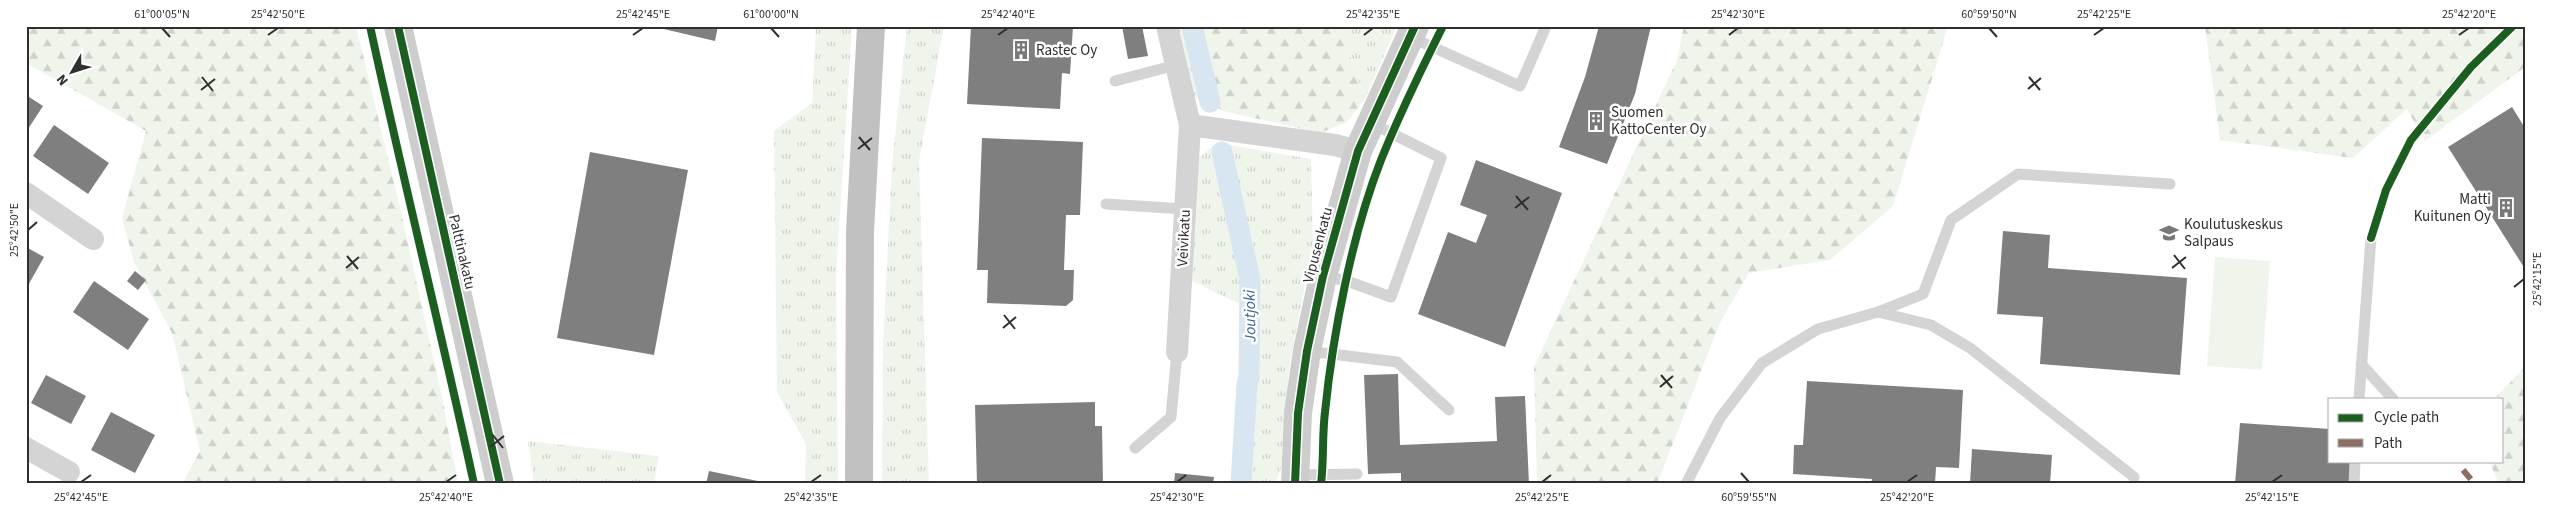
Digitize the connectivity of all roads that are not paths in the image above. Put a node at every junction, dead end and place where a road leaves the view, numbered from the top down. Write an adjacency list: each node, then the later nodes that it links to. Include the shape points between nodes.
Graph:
1 (398, 26): 34 (street, Palttinakatu)
2 (871, 26): 22 (highway, via 860,232)
3 (890, 26): 22 (highway)
4 (1167, 26): 7 (street, Veivikatu)
5 (1546, 26): 6 (lane, via 1520,86)
6 (1412, 32): 9 (street, Vipusenkatu)
7 (1176, 66): 8 (lane); 10 (street, Veivikatu)
8 (1115, 81)
9 (1369, 123): 11 (street, Vipusenkatu); 18 (lane, via 1441,158 1391,297)
10 (1190, 124): 11 (street); 15 (street, Veivikatu)
11 (1358, 151): 18 (street, Vipusenkatu)
12 (2170, 184): 19 (lane, via 2018,174 1951,220 1923,294)
13 (26, 193): 17 (street)
14 (1106, 204): 15 (lane)
15 (1185, 209): 21 (street, Veivikatu)
16 (2372, 238): 23 (lane)
17 (93, 239)
18 (1323, 276): 20 (street, Vipusenkatu)
19 (1878, 312): 31 (lane, via 1931,325 1970,348); 36 (lane, via 1818,329 1762,363 1720,418)
20 (1307, 351): 26 (lane, via 1397,362); 33 (street, Vipusenkatu, via 1298,413)
21 (1177, 352): 28 (lane, via 1171,417)
22 (859, 353): 35 (highway)
23 (2361, 364): 24 (lane); 25 (lane)
24 (2359, 398)
25 (2392, 398)
26 (1449, 410)
27 (26, 448): 32 (street)
28 (1135, 448)
29 (2355, 462): 37 (lane)
30 (1358, 474): 33 (lane)
31 (2134, 477)
32 (67, 478)
33 (1295, 479)
34 (500, 484)
35 (859, 484)
36 (1686, 484)
37 (2354, 484)

